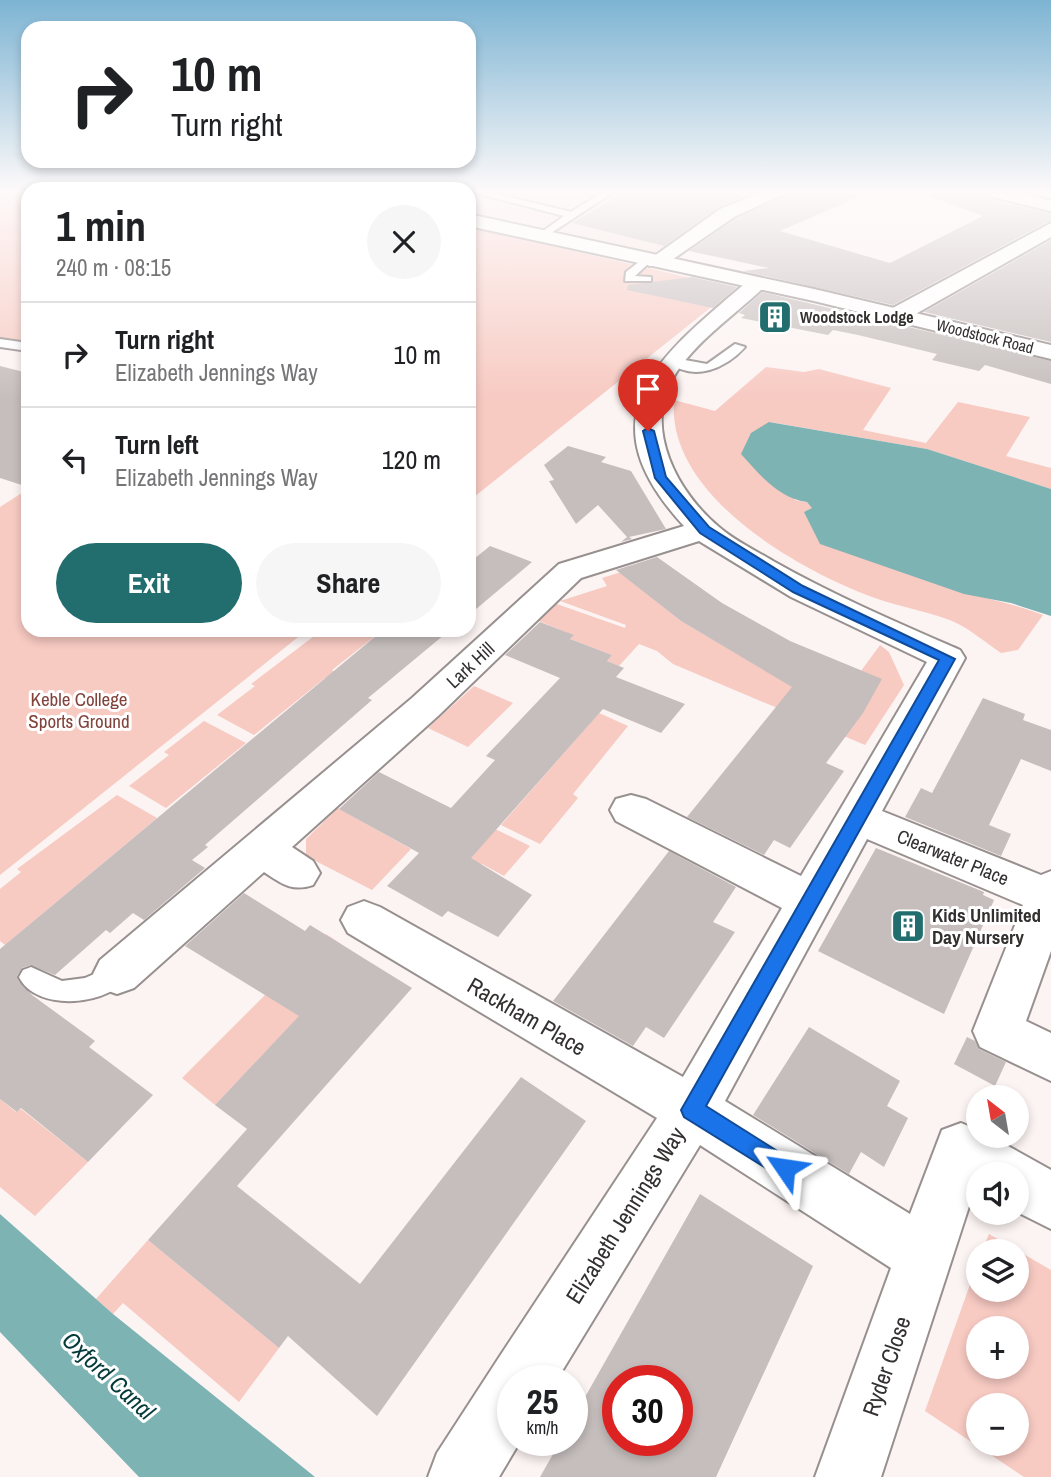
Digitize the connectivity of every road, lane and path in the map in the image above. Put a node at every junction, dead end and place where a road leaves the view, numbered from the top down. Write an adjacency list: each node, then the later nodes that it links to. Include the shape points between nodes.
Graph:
1 (629, 262): 4 (street, Woodstock Road)
2 (658, 262): 4 (street)
3 (992, 262): 6 (street)
4 (649, 268): 5 (street, Woodstock Road)
5 (757, 284): 6 (street, Woodstock Road); 11 (street, Elizabeth Jennings Way)
6 (897, 315): 10 (street, Woodstock Road)
7 (2, 344): 8 (lane)
8 (21, 346)
9 (739, 347): 11 (lane, via 716,367 705,370)
10 (1051, 352)
11 (674, 362): 12 (street, Elizabeth Jennings Way, via 654,391 648,431 661,478)
12 (704, 530): 14 (street, Elizabeth Jennings Way, via 798,589 947,659); 15 (street, Lark Hill, via 570,571 425,708)
13 (631, 810): 18 (street)
14 (857, 818): 17 (street, Clearwater Place); 18 (street, Elizabeth Jennings Way)
15 (260, 847): 16 (street); 20 (street, Lark Hill)
16 (298, 873)
17 (1050, 893): 22 (street, Clearwater Place, via 998,1031)
18 (810, 901): 23 (street, Elizabeth Jennings Way)
19 (364, 920): 23 (street, Rackham Place)
20 (117, 974): 21 (lane, Lark Hill, via 95,988 71,992 39,986)
21 (31, 977)
22 (1051, 1058)
23 (692, 1110): 27 (street); 28 (street, Elizabeth Jennings Way)
24 (983, 1162): 27 (street, Ryder Close, via 961,1149)
25 (1029, 1188): 26 (street)
26 (1051, 1202)
27 (923, 1256): 29 (street, Ryder Close)
28 (495, 1421)
29 (848, 1477)

